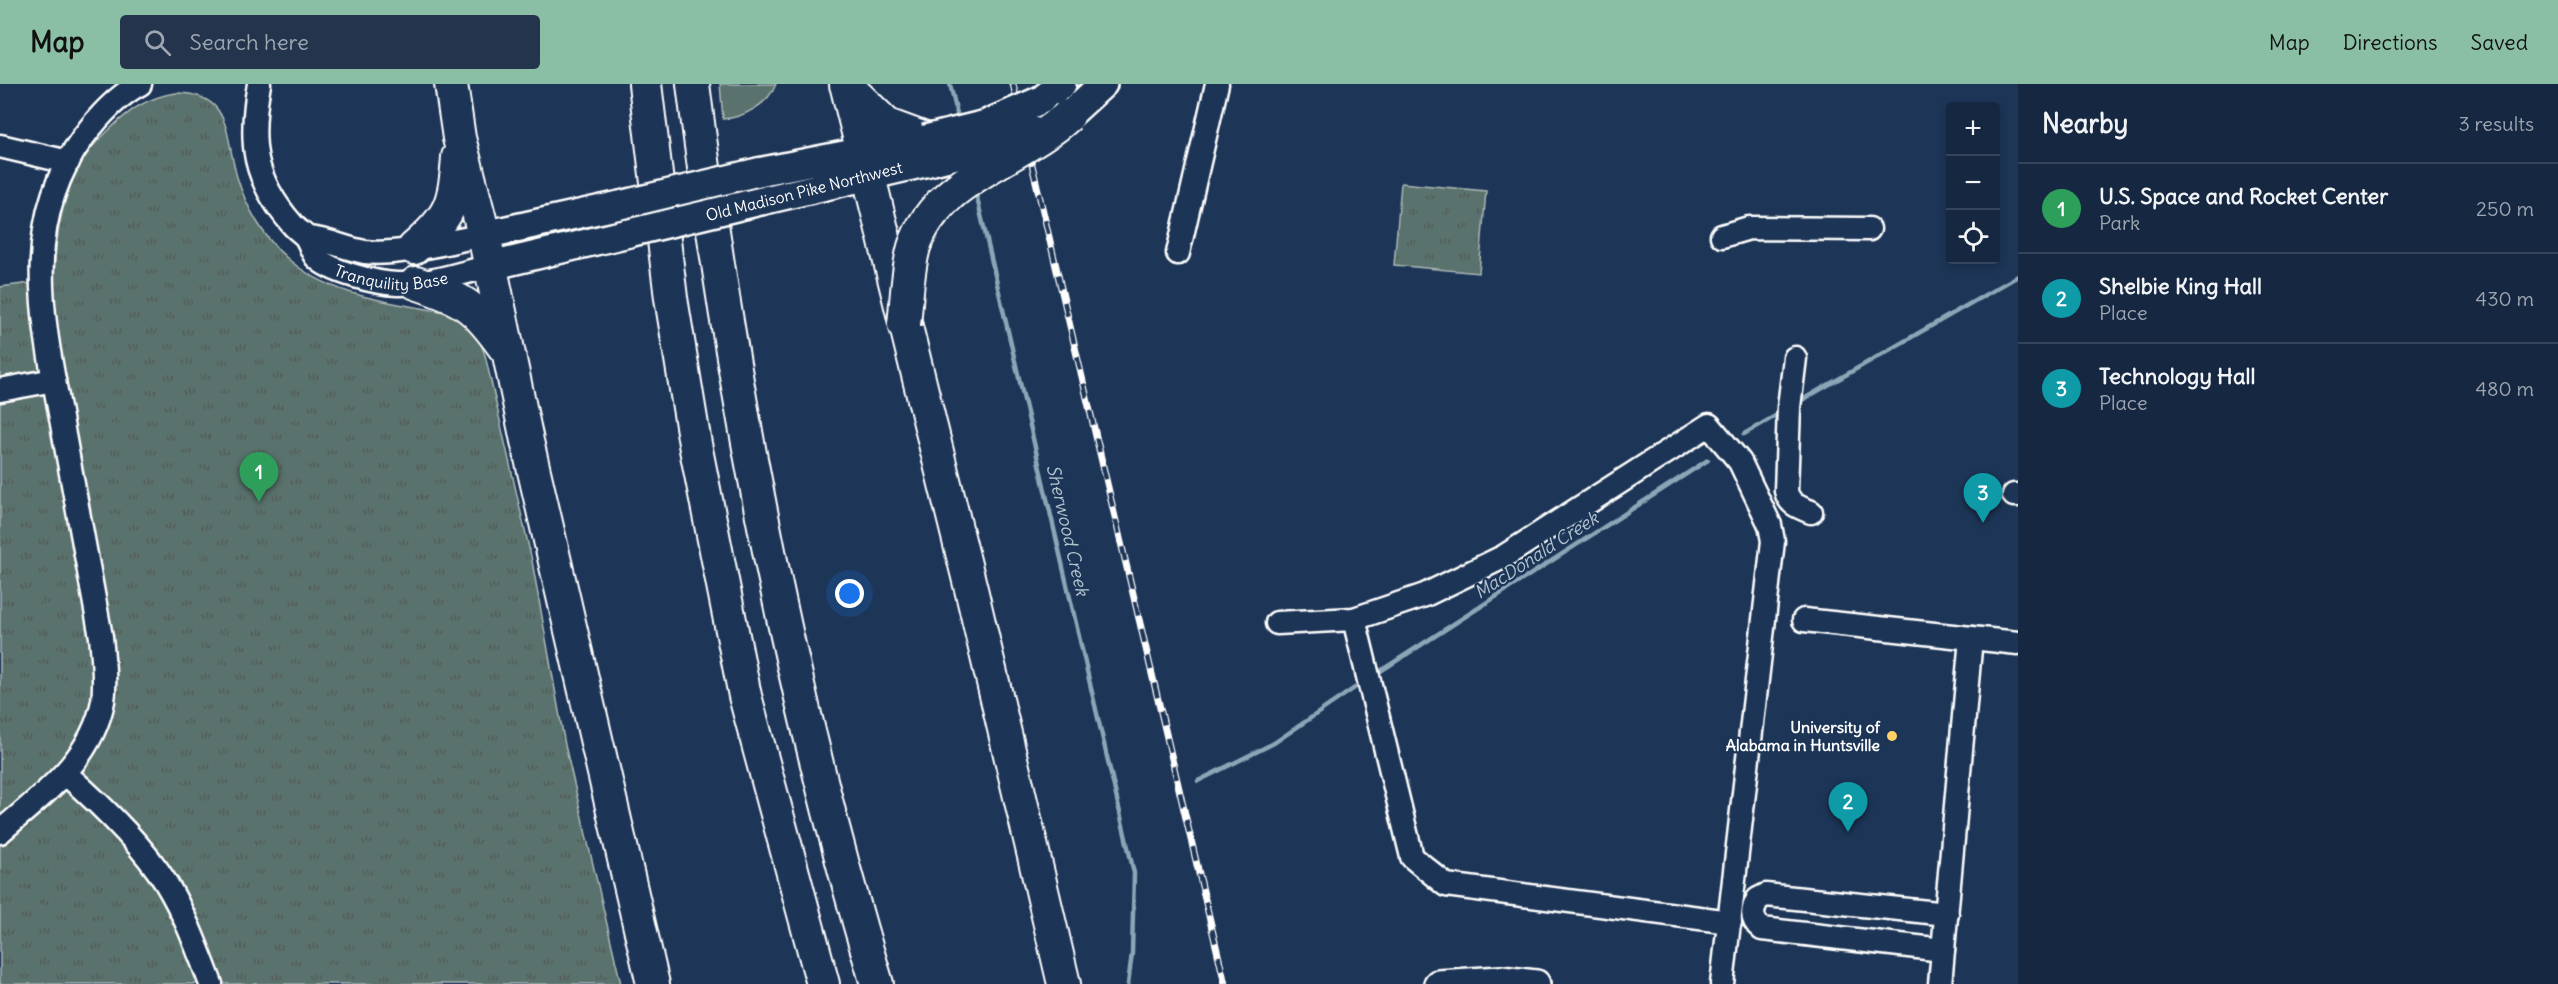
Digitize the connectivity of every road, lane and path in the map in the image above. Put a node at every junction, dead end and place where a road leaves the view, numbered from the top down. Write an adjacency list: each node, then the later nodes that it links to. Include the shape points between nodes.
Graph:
1 (140, 84): 14 (street, via 97,119)
2 (259, 84): 19 (street, Tranquility Base, via 253,134 259,169 279,206)
3 (451, 84): 11 (highway)
4 (645, 84): 43 (highway, via 671,298 695,444 746,696)
5 (693, 84): 44 (highway, via 734,363 771,560 813,751)
6 (846, 84): 13 (highway, via 887,126); 15 (highway)
7 (1062, 84): 10 (main road, Old Madison Pike Northwest)
8 (1103, 84): 10 (main road, Old Madison Pike Northwest)
9 (1217, 84): 21 (street)
10 (1051, 114): 13 (main road, Old Madison Pike Northwest, bridge, via 986,124); 24 (highway, bridge, via 1049,133 953,192 930,215 910,262)
11 (459, 138): 17 (highway); 20 (highway, via 451,206)
12 (0, 146): 14 (street)
13 (929, 150): 15 (main road, Old Madison Pike Northwest)
14 (68, 162): 27 (street, via 51,196 40,257 44,324)
15 (864, 163): 17 (main road, Old Madison Pike Northwest, bridge, via 758,172); 22 (main road, Old Madison Pike Northwest, bridge, via 761,201); 24 (highway)
16 (1869, 229): 18 (street, via 1749,228)
17 (484, 235): 20 (street, Tranquility Base); 22 (highway)
18 (1722, 236)
19 (307, 238): 20 (street, Tranquility Base, via 323,238 365,252); 23 (street, Tranquility Base, via 316,257 339,271 366,280)
20 (414, 248)
21 (1178, 253)
22 (491, 266): 23 (street, Tranquility Base); 25 (highway)
23 (416, 283): 25 (highway, via 471,306)
24 (904, 324): 39 (highway)
25 (510, 355): 41 (highway)
26 (1795, 358): 29 (street, via 1786,491 1795,506)
27 (54, 380): 28 (street); 35 (street, via 101,637 104,676 96,726)
28 (0, 390)
29 (1811, 512)
30 (1354, 620): 32 (street); 38 (street, via 1412,857 1446,885); 38 (street, via 1425,595 1503,558 1709,425 1740,462 1770,525 1773,541)
31 (1804, 620): 33 (street)
32 (1277, 623)
33 (1971, 638): 34 (street); 37 (street)
34 (2018, 643)
35 (66, 774): 36 (street); 42 (street, via 165,881)
36 (0, 832)
37 (1947, 914): 40 (street); 40 (street, via 1766,895 1758,899 1753,914 1762,929)
38 (1730, 922): 49 (street)
39 (1055, 944): 45 (highway); 46 (highway)
40 (1943, 950): 50 (street)
41 (649, 976)
42 (211, 984)
43 (822, 984)
44 (877, 984)
45 (1064, 984)
46 (1085, 984)
47 (1438, 984): 48 (main road, via 1501,980)
48 (1536, 984)
49 (1722, 984)
50 (1940, 984)

